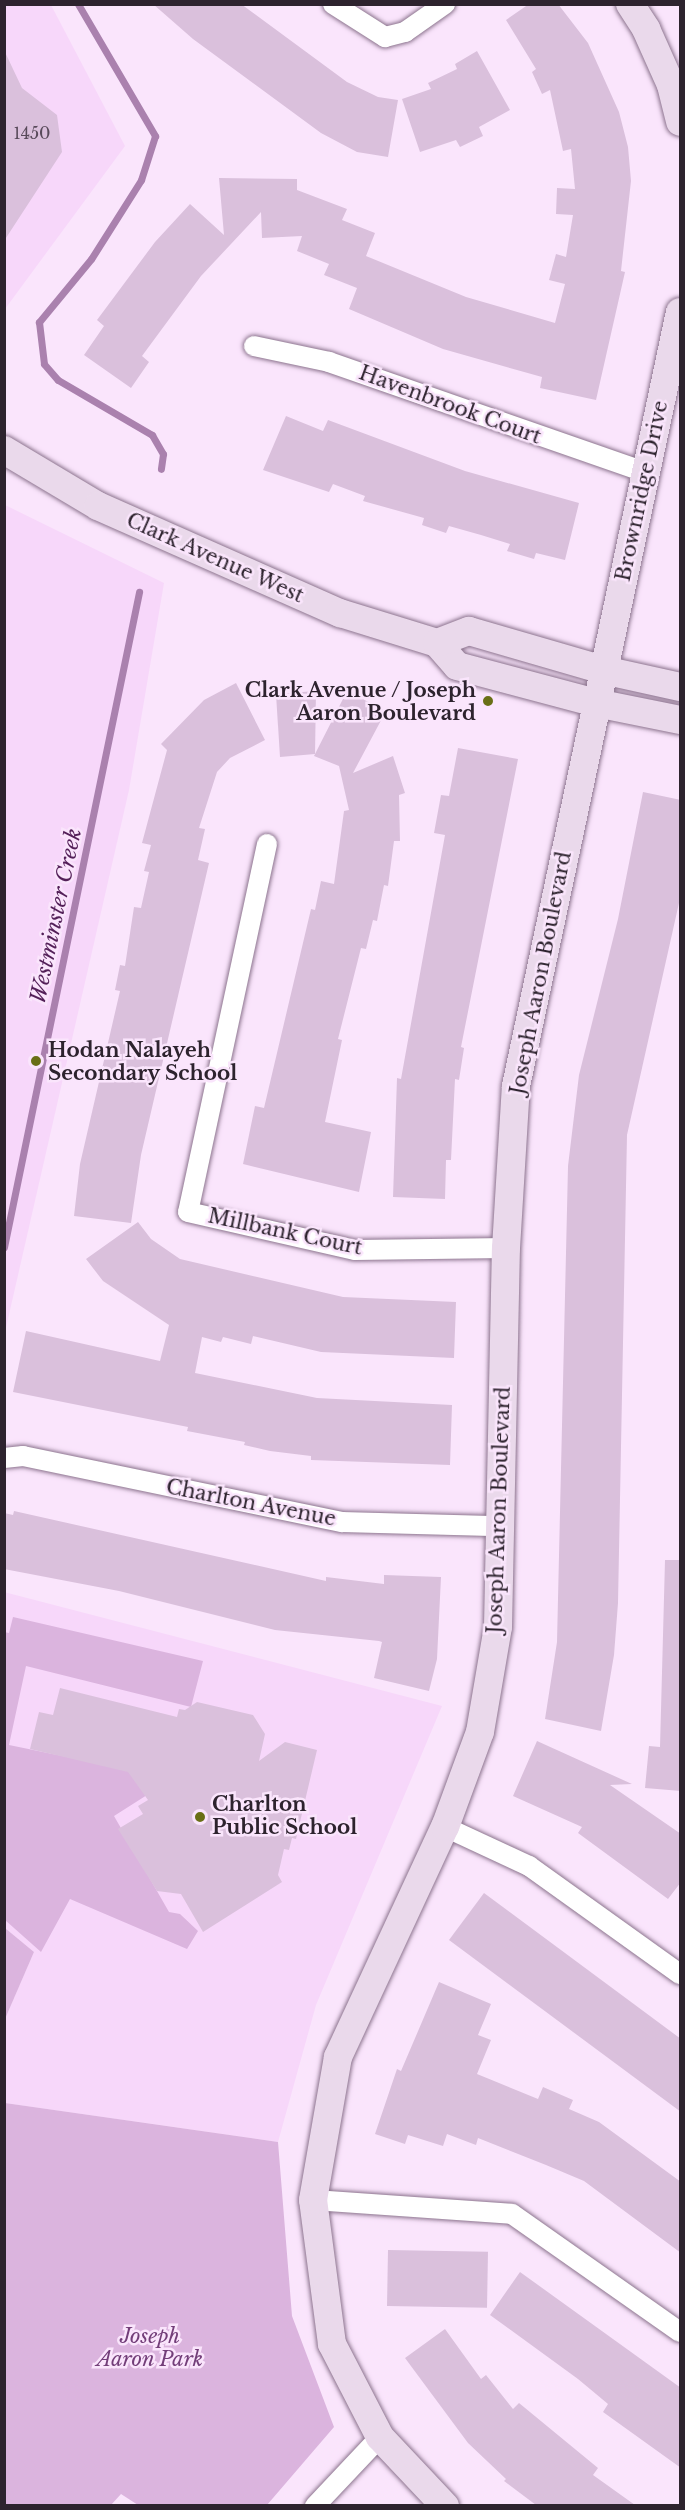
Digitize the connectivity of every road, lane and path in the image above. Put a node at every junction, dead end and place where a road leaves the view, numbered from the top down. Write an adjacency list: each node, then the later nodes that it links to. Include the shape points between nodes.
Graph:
1 (333, 4): 2 (street, via 369,30 386,37 405,32)
2 (445, 4)
3 (630, 4): 4 (street, via 671,85)
4 (681, 122)
5 (681, 312): 8 (street, Brownridge Drive)
6 (254, 346): 8 (street, Havenbrook Court, via 329,362)
7 (4, 450): 9 (street, Clark Avenue West, via 98,506 340,613)
8 (645, 472): 10 (street, Brownridge Drive)
9 (436, 643): 10 (street, via 469,631); 12 (street, via 457,666)
10 (603, 670): 11 (street); 12 (street, Brownridge Drive)
11 (681, 687)
12 (596, 703): 13 (street); 15 (street, Joseph Aaron Boulevard, via 516,1086)
13 (681, 720)
14 (267, 844): 15 (street, Millbank Court, via 188,1212 355,1250)
15 (506, 1248): 17 (street, Joseph Aaron Boulevard)
16 (4, 1458): 17 (street, Charlton Avenue, via 23,1456 342,1522)
17 (500, 1526): 18 (street, Joseph Aaron Boulevard, via 498,1627 480,1732)
18 (445, 1827): 19 (street, via 529,1866); 20 (street, Joseph Aaron Boulevard, via 338,2057)
19 (679, 1971)
20 (313, 2200): 21 (street, via 512,2214); 22 (street, Joseph Aaron Boulevard, via 332,2344)
21 (681, 2332)
22 (380, 2437): 23 (street); 24 (street, Joseph Aaron Boulevard)
23 (315, 2505)
24 (445, 2505)

